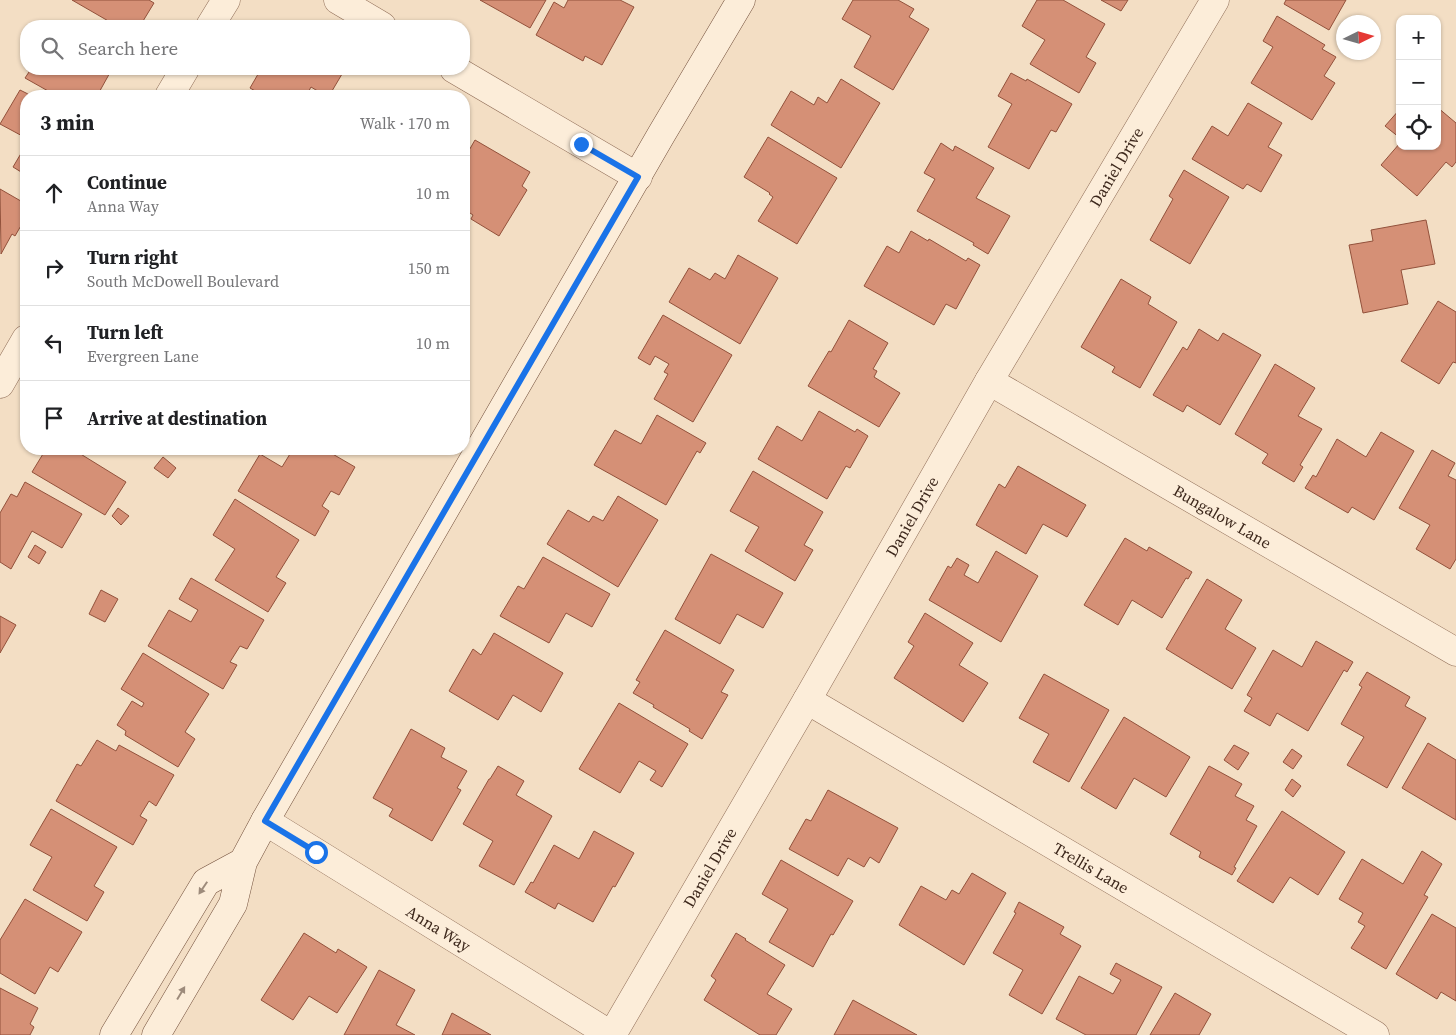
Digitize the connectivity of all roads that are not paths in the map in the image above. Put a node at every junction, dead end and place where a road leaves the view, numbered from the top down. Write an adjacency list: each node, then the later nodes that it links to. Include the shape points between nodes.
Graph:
1 (226, 0): 5 (street)
2 (338, 0): 6 (street)
3 (741, 0): 10 (street)
4 (1215, 0): 12 (street, Daniel Drive)
5 (214, 20)
6 (372, 20)
7 (181, 75): 9 (street)
8 (464, 75): 10 (street)
9 (173, 90)
10 (638, 177): 16 (street)
11 (20, 350): 13 (street)
12 (989, 381): 14 (street, Bungalow Lane); 15 (street, Daniel Drive)
13 (0, 384)
14 (1456, 652)
15 (807, 700): 20 (street, Daniel Drive); 21 (street, Trellis Lane)
16 (265, 821): 17 (street); 20 (street, Anna Way)
17 (243, 862): 18 (street, one-way to 18, via 206,882); 19 (street, one-way to 17, via 233,904)
18 (114, 1035)
19 (156, 1035)
20 (611, 1035)
21 (1376, 1035)

